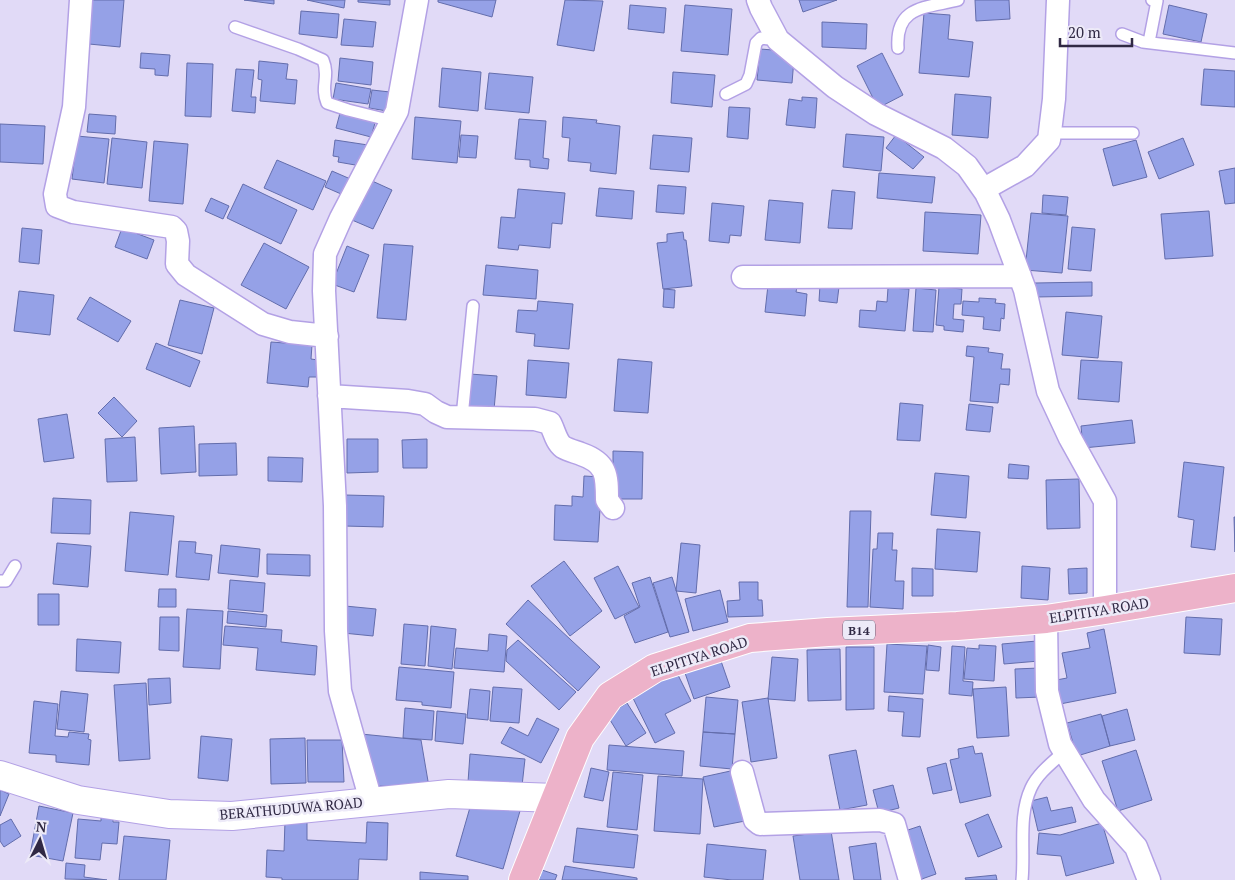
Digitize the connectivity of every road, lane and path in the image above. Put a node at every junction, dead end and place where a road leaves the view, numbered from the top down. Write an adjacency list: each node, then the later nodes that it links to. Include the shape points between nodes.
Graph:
1 (81, 0): 22 (street, via 74,107 55,194 57,206 74,212 172,227 178,241 177,264 186,275 263,324 290,332)
2 (418, 0): 15 (street, via 397,111)
3 (758, 0): 10 (street)
4 (958, 0): 12 (lane, via 920,8 904,19 897,34)
5 (1058, 0): 16 (street)
6 (1152, 0): 7 (lane)
7 (1157, 0): 11 (lane)
8 (235, 28): 15 (lane, via 323,60 327,69 323,93 327,103)
9 (1122, 34): 11 (lane)
10 (778, 40): 14 (lane, via 761,38 756,43 746,84); 18 (street, via 835,87 876,114 944,148 967,166)
11 (1149, 42): 13 (lane)
12 (898, 48)
13 (1235, 54)
14 (726, 94)
15 (392, 121): 22 (street, via 325,254)
16 (1050, 133): 17 (lane); 18 (street, via 1049,140 1025,166)
17 (1133, 134)
18 (984, 189): 20 (street)
19 (743, 276): 20 (street)
20 (1020, 276): 29 (street, via 1048,391 1105,501)
21 (473, 306): 24 (lane)
22 (327, 336): 23 (street)
23 (329, 396): 24 (street, via 408,400 425,404 447,417); 35 (street, via 340,691)
24 (462, 417): 25 (street, via 550,422 563,447 593,458 603,469 607,500)
25 (613, 508)
26 (15, 566): 27 (lane, via 6,581)
27 (0, 581)
28 (1235, 588): 29 (main road, ELPITIYA ROAD / B14)
29 (1105, 610): 30 (main road, ELPITIYA ROAD / B14)
30 (1046, 619): 31 (street, via 1047,691 1060,744); 34 (main road, ELPITIYA ROAD / B14, via 750,638 655,668 610,696 580,738)
31 (1065, 751): 38 (lane, via 1045,769 1031,788 1024,815); 39 (street, via 1094,800 1136,847)
32 (742, 772): 37 (street, via 755,820 760,824 880,820 894,824)
33 (0, 775): 35 (street, BERATHUDUWA ROAD, via 78,800 169,814 232,816)
34 (556, 798): 35 (street, BERATHUDUWA ROAD, via 450,794); 36 (main road, ELPITIYA ROAD / B14)
35 (371, 801)
36 (523, 880)
37 (910, 880)
38 (1022, 880)
39 (1149, 880)

